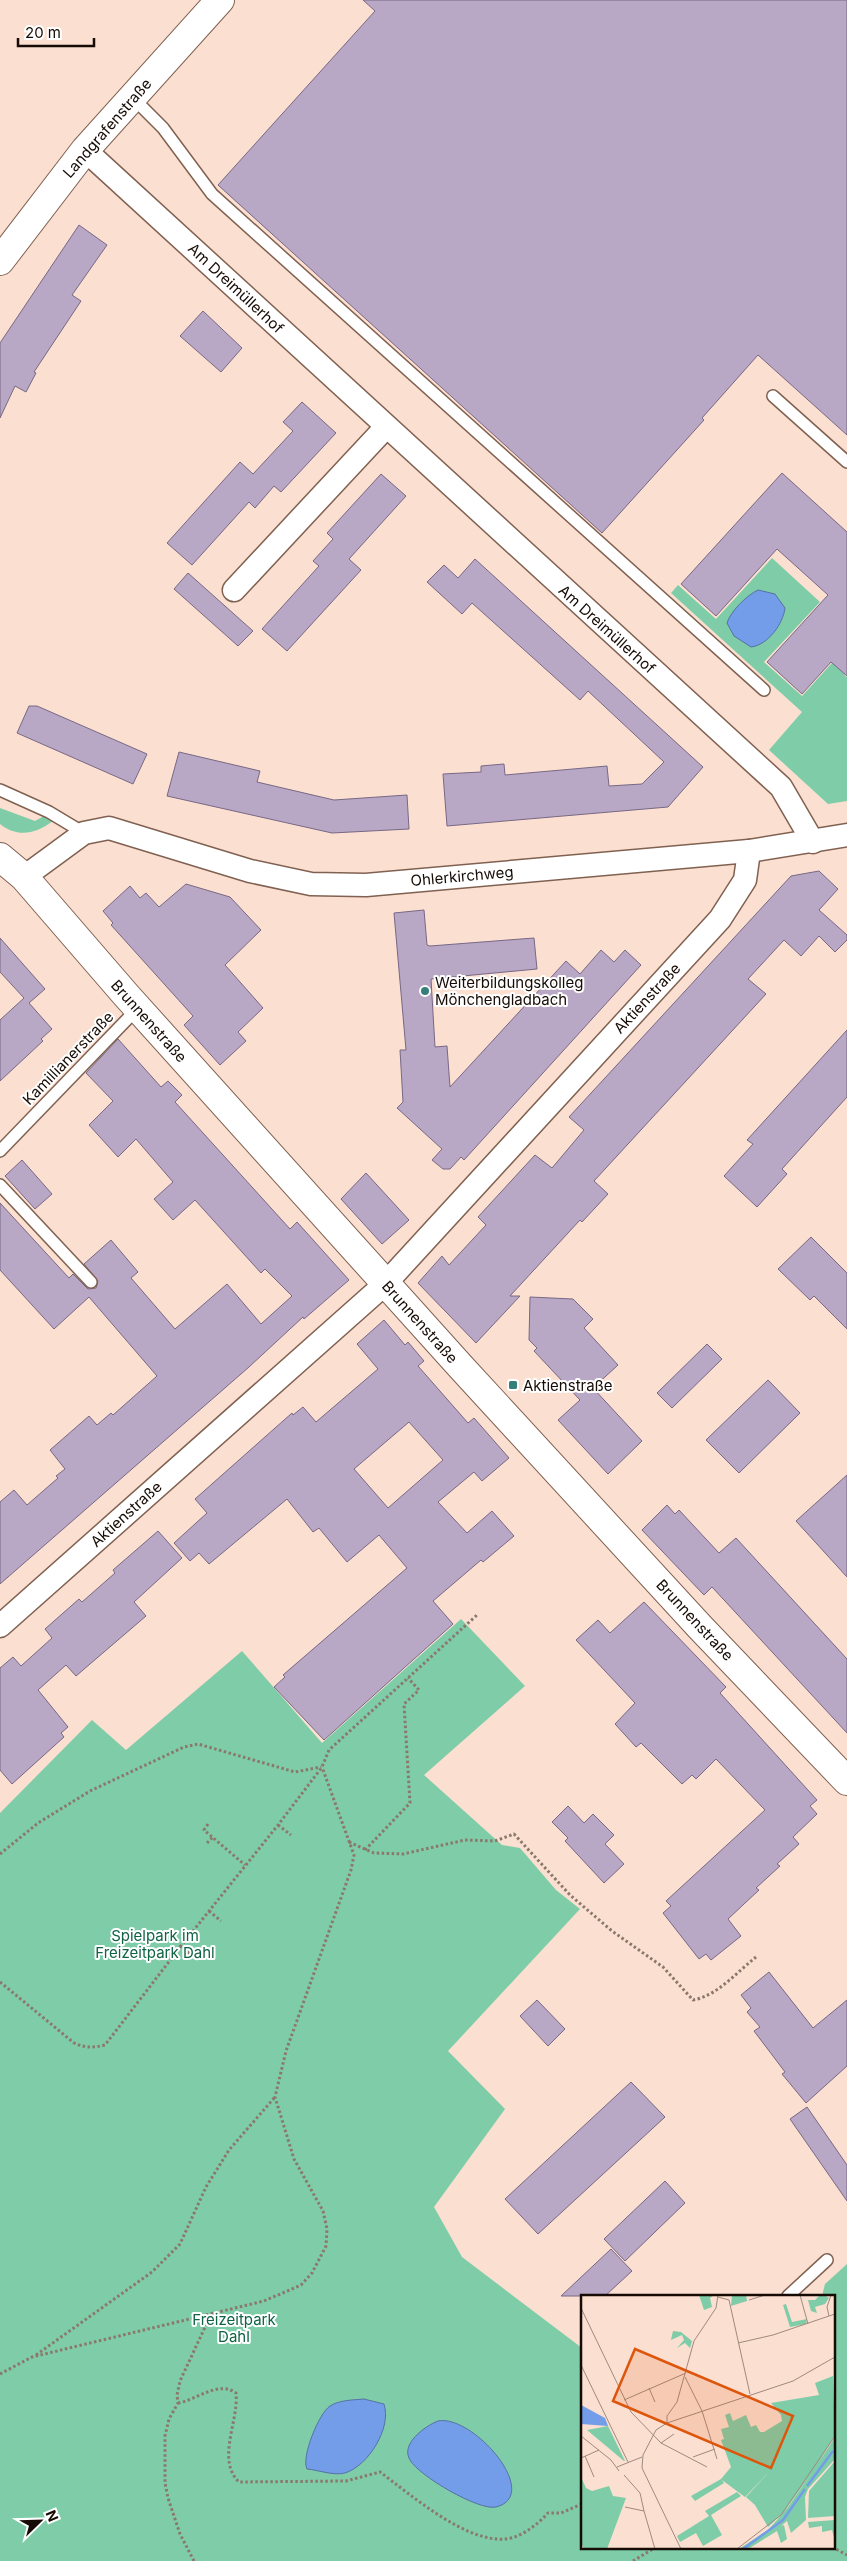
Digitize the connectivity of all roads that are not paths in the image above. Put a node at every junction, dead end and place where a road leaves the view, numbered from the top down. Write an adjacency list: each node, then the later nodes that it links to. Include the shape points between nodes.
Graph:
1 (220, 0): 2 (street, Landgrafenstraße)
2 (132, 97): 3 (street, Landgrafenstraße); 9 (lane, via 163,128 212,194)
3 (85, 150): 4 (street, Landgrafenstraße); 6 (street, Am Dreimüllerhof)
4 (0, 261)
5 (773, 396): 7 (lane)
6 (386, 427): 8 (street); 13 (street, Am Dreimüllerhof, via 781,787)
7 (847, 462)
8 (234, 590)
9 (764, 690)
10 (0, 790): 11 (lane, via 49,812)
11 (84, 833): 14 (street, Ohlerkirchweg, via 109,828 250,871 320,884 366,885); 16 (street, Ohlerkirchweg)
12 (847, 835): 13 (street, Ohlerkirchweg)
13 (813, 842): 14 (street, Ohlerkirchweg)
14 (749, 851): 21 (street, Aktienstraße, via 744,880 720,919)
15 (0, 857): 16 (street, Brunnenstraße)
16 (24, 877): 17 (street, Brunnenstraße)
17 (138, 1008): 18 (lane, Kamillianerstraße); 21 (street, Brunnenstraße)
18 (0, 1151)
19 (2, 1193): 20 (lane)
20 (91, 1282)
21 (385, 1284): 22 (street, Aktienstraße); 23 (street, Brunnenstraße)
22 (0, 1626)
23 (847, 1781)
24 (827, 2260): 25 (lane)
25 (789, 2295)

